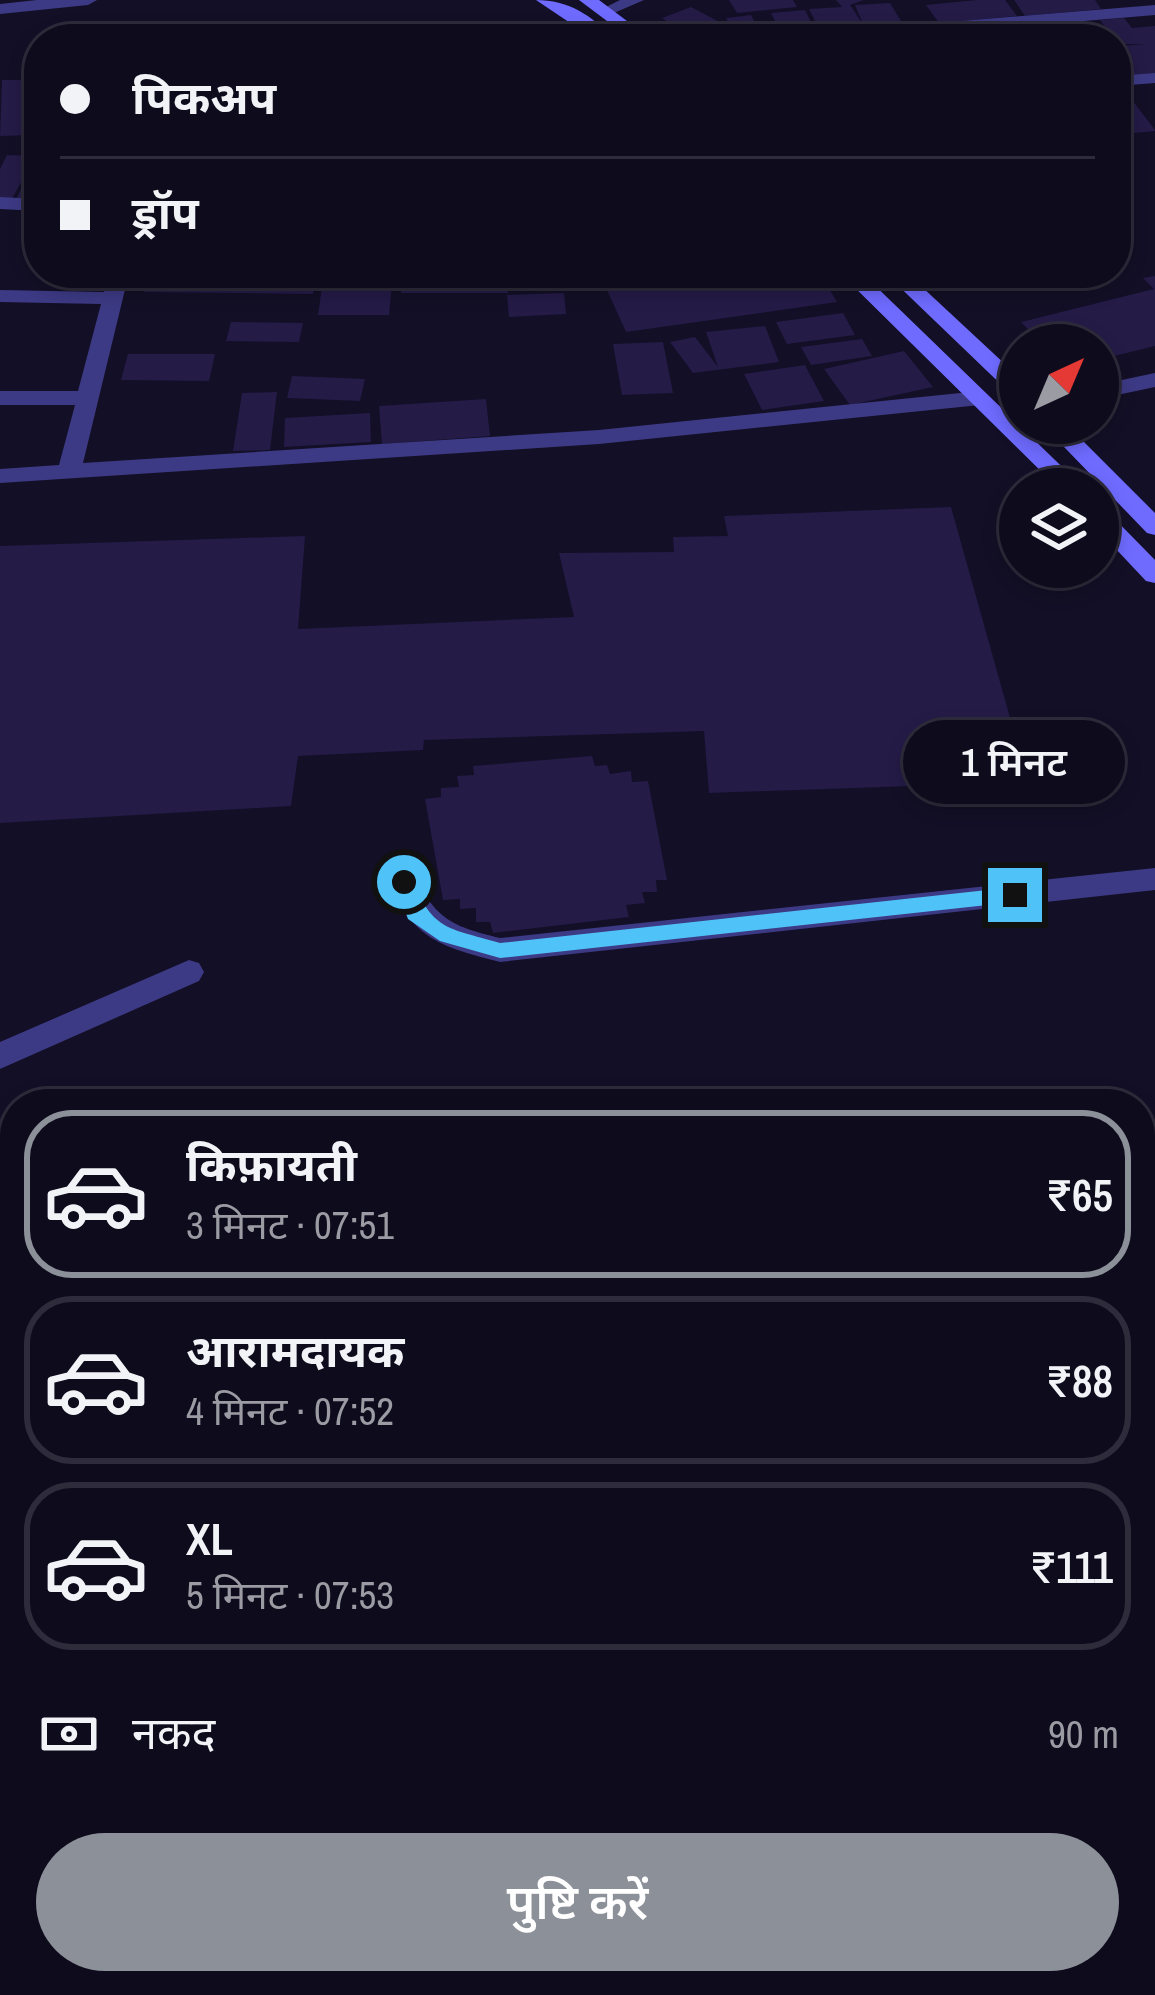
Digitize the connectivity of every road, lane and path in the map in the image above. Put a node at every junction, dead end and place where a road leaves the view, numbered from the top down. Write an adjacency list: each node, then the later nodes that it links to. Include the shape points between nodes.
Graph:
1 (88, 0): 5 (street)
2 (545, 0): 8 (main road)
3 (588, 0): 7 (main road)
4 (634, 0): 7 (street)
5 (0, 9)
6 (1155, 10): 10 (street)
7 (607, 11): 9 (main road)
8 (589, 24)
9 (623, 24)
10 (986, 24)
11 (114, 288): 15 (street)
12 (866, 288): 23 (main road)
13 (911, 288): 16 (main road)
14 (0, 296): 15 (street)
15 (110, 298): 22 (street)
16 (999, 370)
17 (1155, 380): 18 (street)
18 (1119, 388)
19 (1119, 391): 20 (street)
20 (1155, 392)
21 (0, 398): 22 (street)
22 (87, 398): 26 (street)
23 (980, 398): 25 (main road); 26 (street, via 598,437)
24 (1073, 444): 28 (main road)
25 (1051, 468)
26 (69, 472): 27 (street)
27 (0, 476)
28 (1155, 527)
29 (1119, 537): 30 (main road)
30 (1155, 575)
31 (1155, 879): 32 (street, via 500,950 447,935 414,914)
32 (404, 882)
33 (189, 973): 34 (street)
34 (0, 1056)

